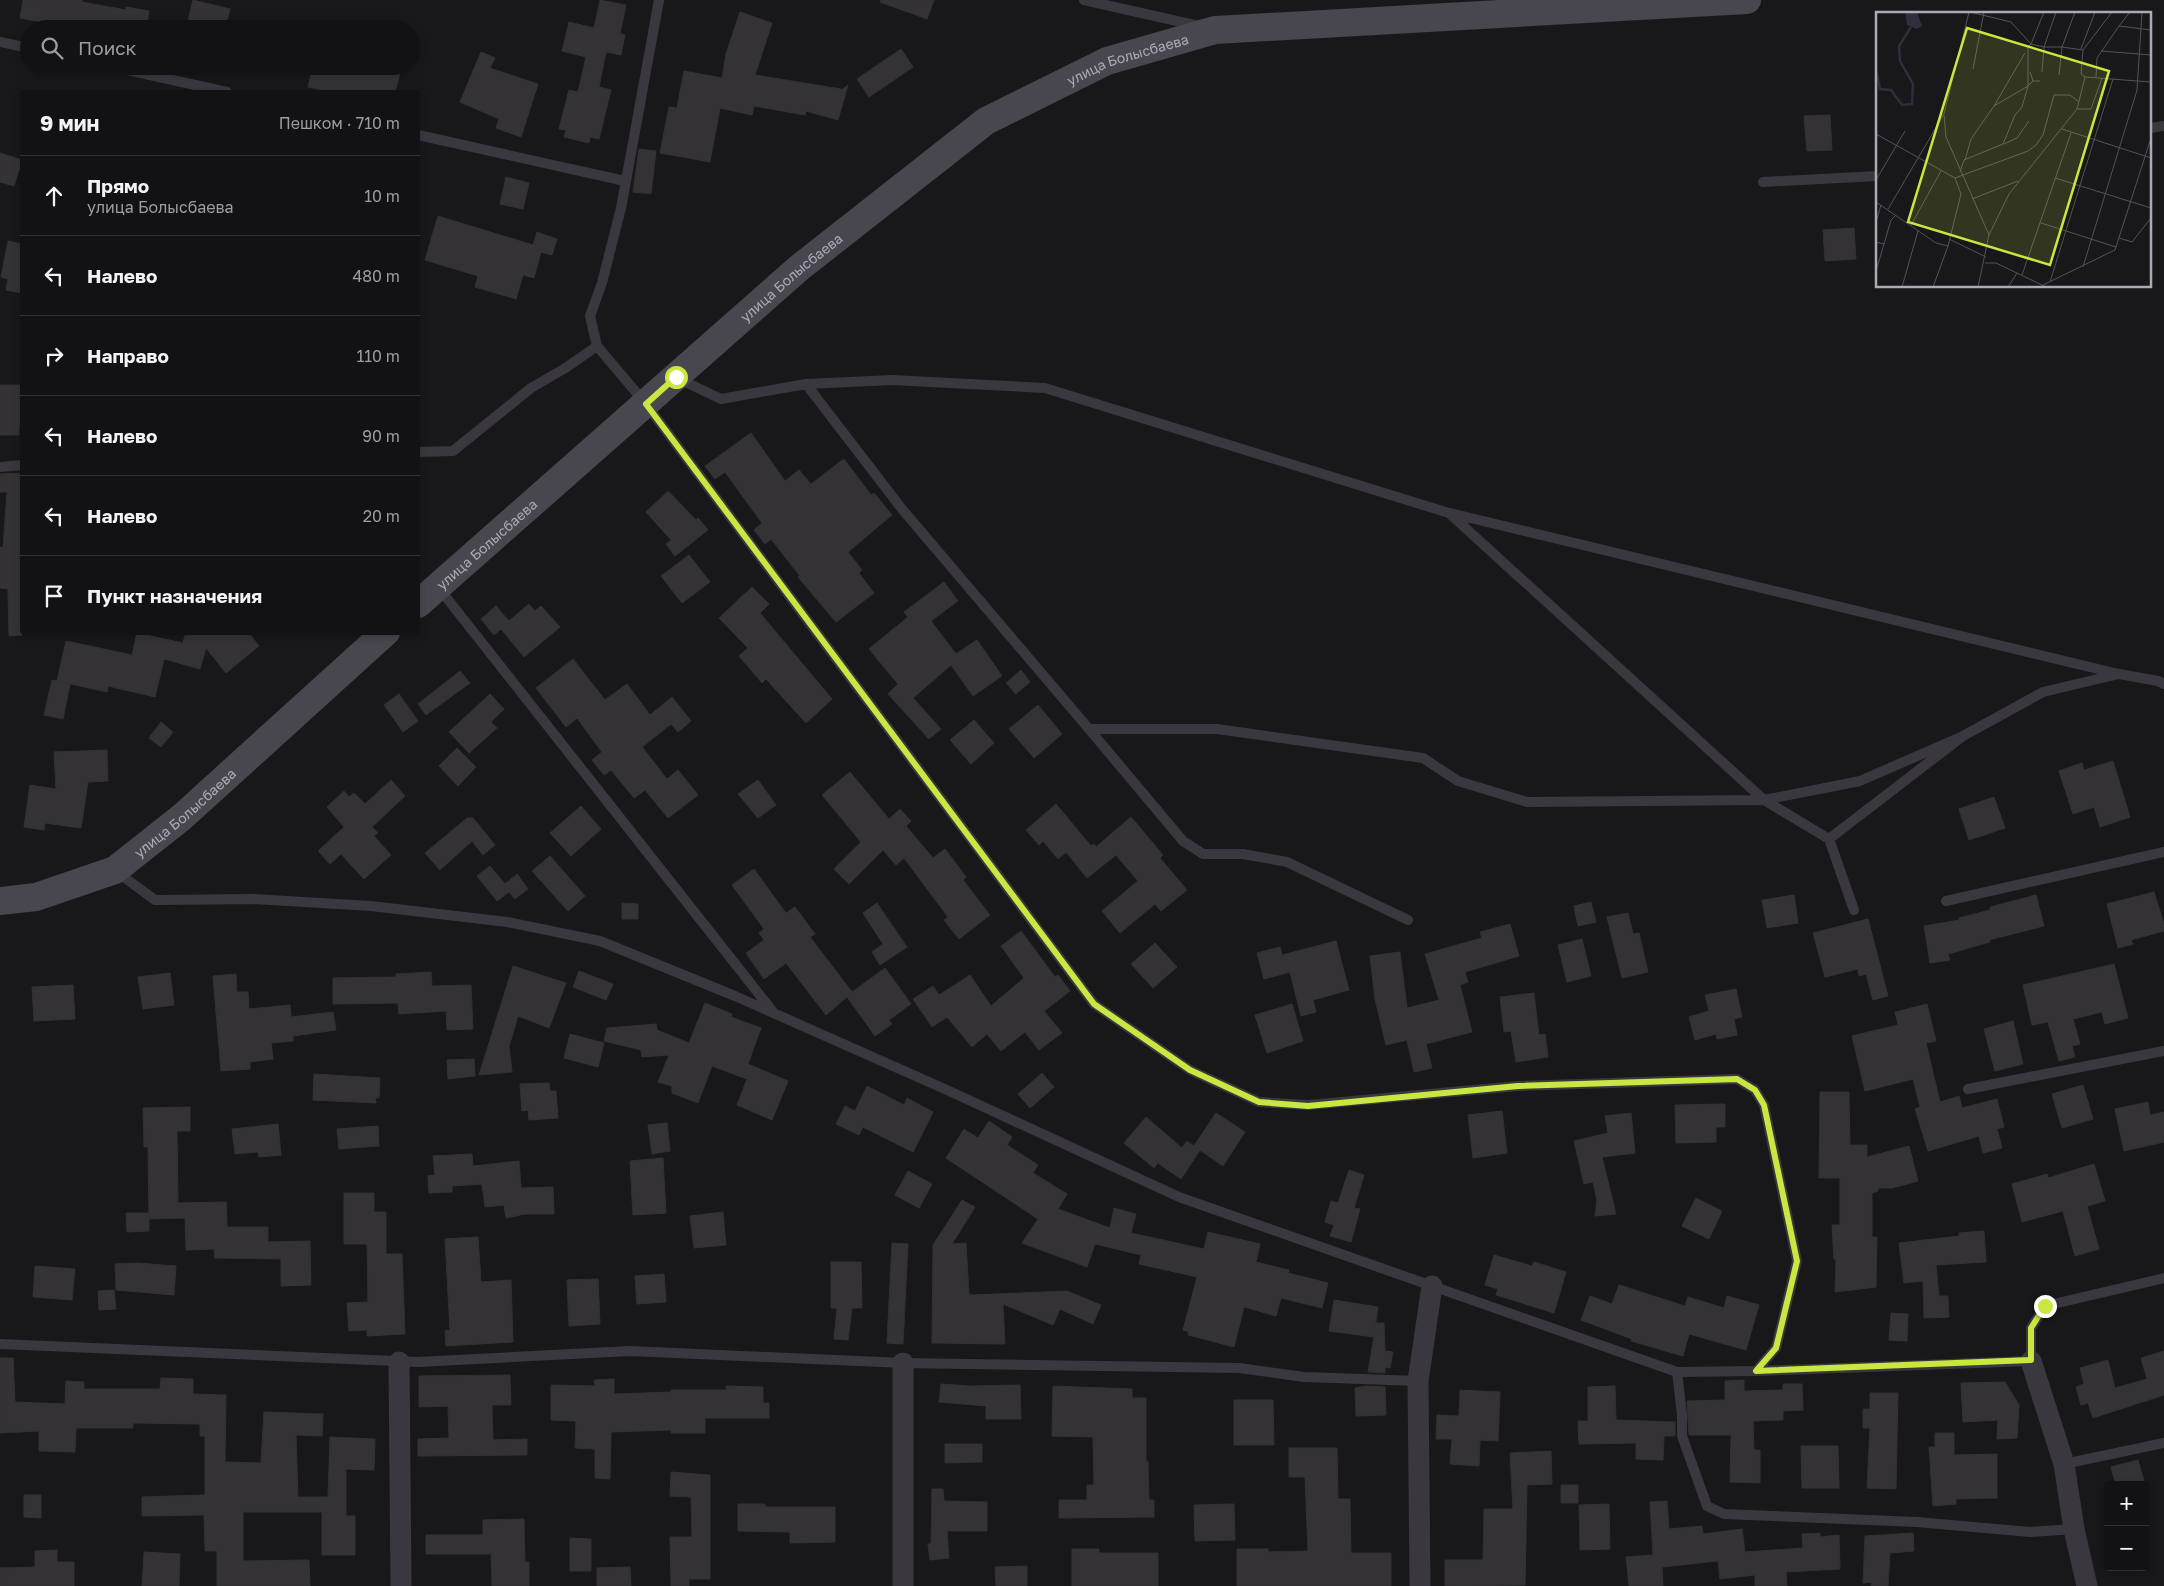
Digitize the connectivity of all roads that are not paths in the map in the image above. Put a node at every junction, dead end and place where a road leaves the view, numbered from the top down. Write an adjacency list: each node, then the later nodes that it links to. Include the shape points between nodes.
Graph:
1 (659, 0): 11 (lane)
2 (1084, 0): 4 (lane)
3 (1747, 0): 4 (street, улица Болысбаева)
4 (1215, 30): 14 (street, улица Болысбаева, via 1107,61 986,121 799,268)
5 (0, 42): 6 (lane)
6 (20, 46)
7 (150, 75): 8 (lane)
8 (218, 90)
9 (420, 135): 11 (lane)
10 (1876, 176): 12 (lane)
11 (625, 181): 13 (lane, via 602,283 590,316)
12 (1762, 182)
13 (597, 346): 16 (lane); 17 (lane, via 531,388 453,451)
14 (676, 377): 15 (lane, via 721,399); 16 (street, улица Болысбаева)
15 (806, 384): 20 (lane, via 892,380 1046,388); 25 (lane, via 902,509)
16 (646, 404): 21 (street, улица Болысбаева); 44 (lane, via 1094,1004 1190,1070 1259,1102 1308,1106 1538,1086 1737,1079 1755,1090 1764,1105 1797,1261 1776,1348)
17 (420, 452)
18 (20, 465): 19 (lane)
19 (0, 467)
20 (1449, 513): 23 (lane); 27 (lane)
21 (427, 595): 35 (lane)
22 (383, 635): 30 (street, улица Болысбаева, via 182,817)
23 (2119, 674): 24 (lane, via 2158,680); 26 (lane, via 2043,692)
24 (2164, 684)
25 (1089, 729): 27 (lane, via 1217,729 1422,758 1458,781 1526,802); 34 (lane, via 1183,841 1203,854 1243,854 1287,862)
26 (1963, 736): 27 (lane, via 1860,781); 28 (lane)
27 (1764, 800): 28 (lane)
28 (1829, 839): 33 (lane)
29 (2164, 852): 31 (lane)
30 (115, 870): 32 (street, улица Болысбаева, via 36,897); 35 (lane, via 155,900 253,899 371,906 507,922 600,941)
31 (1946, 901)
32 (0, 902)
33 (1854, 910)
34 (1408, 920)
35 (776, 1014): 39 (lane, via 1179,1197)
36 (2164, 1051): 37 (lane)
37 (1968, 1089)
38 (2164, 1278): 41 (lane, via 2045,1306 2031,1328)
39 (1432, 1286): 45 (lane); 46 (street)
40 (0, 1344): 42 (lane)
41 (2031, 1360): 44 (lane); 48 (street)
42 (399, 1362): 43 (lane, via 630,1351); 50 (street)
43 (903, 1363): 46 (lane, via 1239,1368 1304,1377); 51 (street)
44 (1756, 1371): 45 (lane)
45 (1676, 1372): 49 (lane, via 1682,1436 1701,1493 1707,1506 1724,1514 1917,1522 2030,1532)
46 (1418, 1381): 52 (street)
47 (2164, 1443): 48 (lane)
48 (2064, 1464): 49 (street)
49 (2074, 1530): 53 (street)
50 (401, 1586)
51 (903, 1586)
52 (1420, 1586)
53 (2087, 1586)

